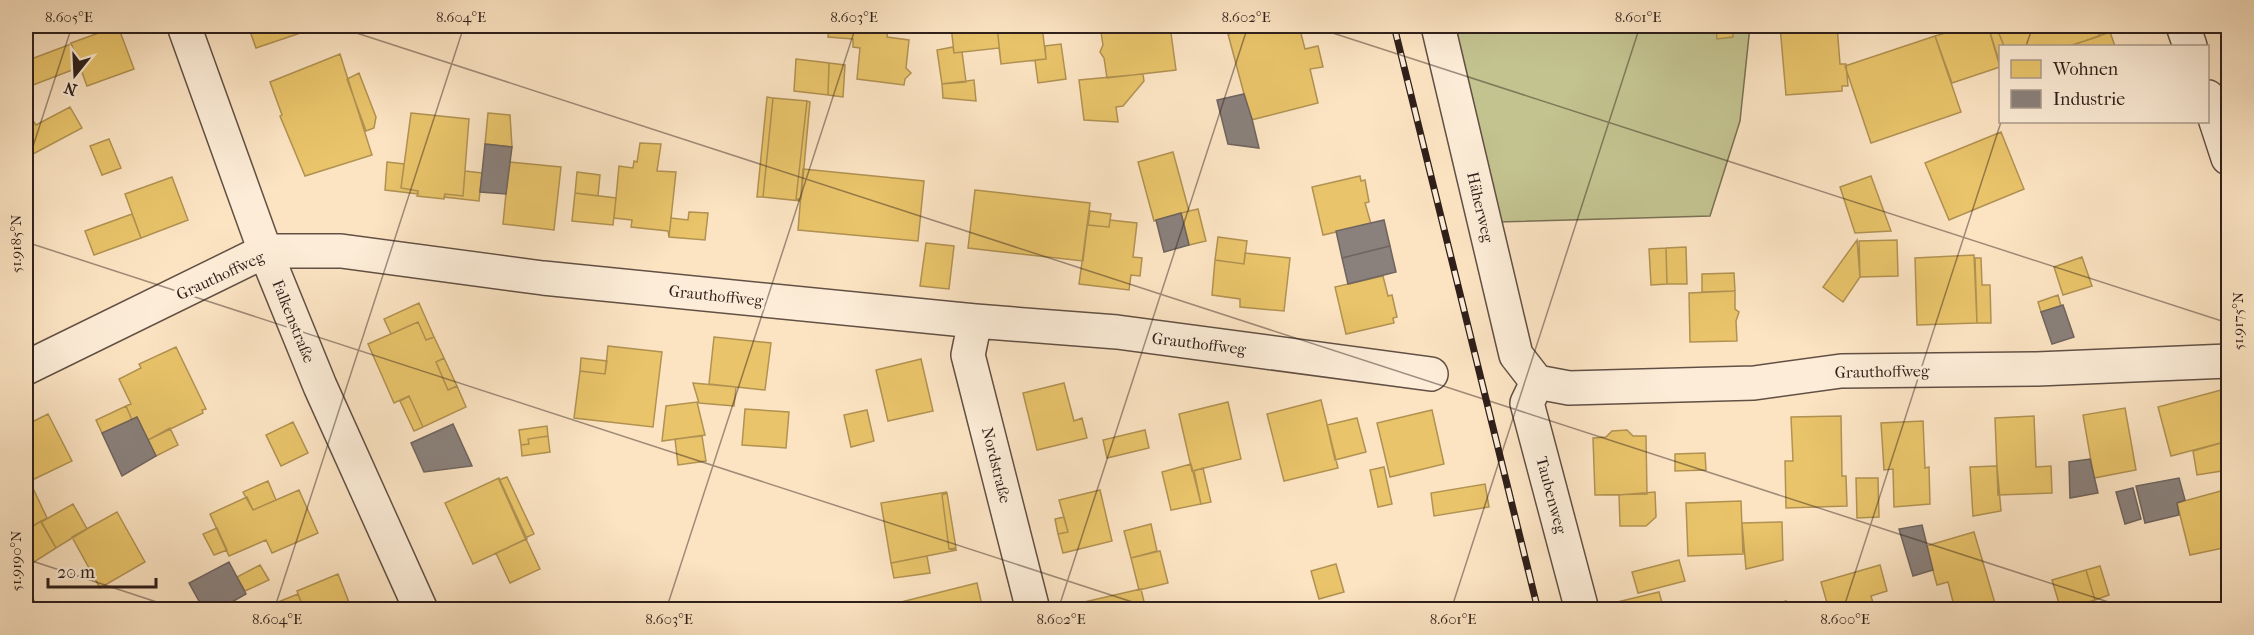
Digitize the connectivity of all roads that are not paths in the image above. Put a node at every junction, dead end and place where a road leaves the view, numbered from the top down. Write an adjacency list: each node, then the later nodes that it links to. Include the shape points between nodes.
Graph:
1 (184, 26): 7 (street, Falkenstraße)
2 (1438, 26): 12 (street, Häherweg, via 1516,355)
3 (2183, 26): 4 (street)
4 (2190, 45)
5 (2209, 100): 6 (street)
6 (2229, 158)
7 (265, 251): 8 (street, Grauthoffweg, via 341,251 543,278); 10 (street, Grauthoffweg); 13 (street, Falkenstraße, via 320,386)
8 (975, 321): 11 (street, Grauthoffweg, via 1116,332); 14 (street, Nordstraße, via 968,355)
9 (2229, 361): 12 (street, Grauthoffweg, via 2037,369 1841,371 1754,383 1569,388)
10 (26, 368)
11 (1431, 374)
12 (1537, 382): 15 (street, Taubenweg, via 1527,402)
13 (421, 609)
14 (1033, 609)
15 (1582, 609)

